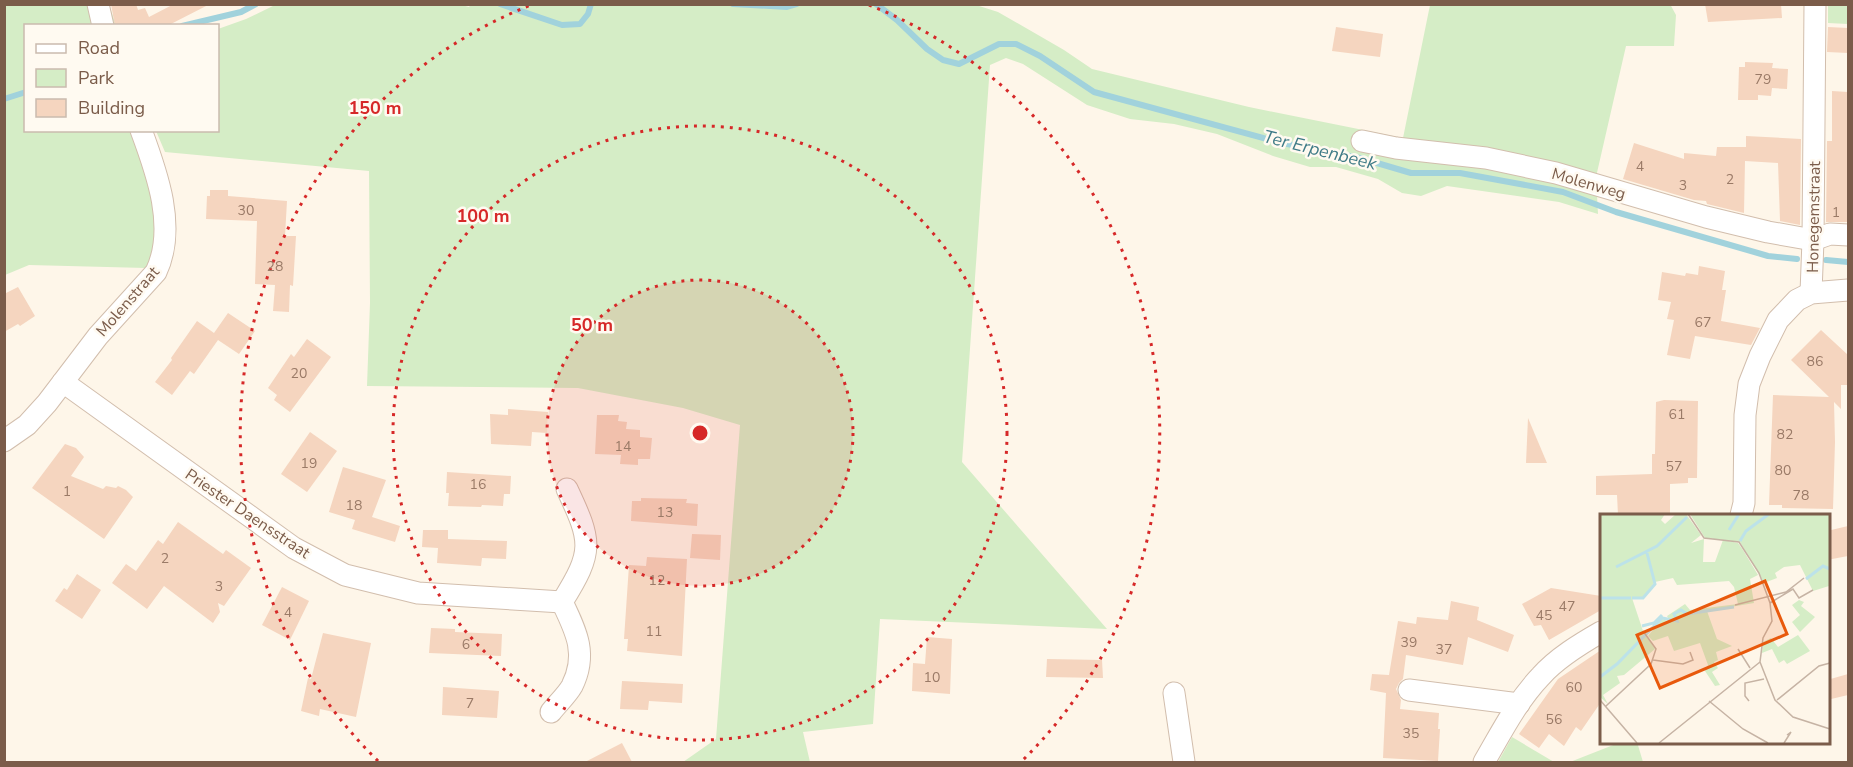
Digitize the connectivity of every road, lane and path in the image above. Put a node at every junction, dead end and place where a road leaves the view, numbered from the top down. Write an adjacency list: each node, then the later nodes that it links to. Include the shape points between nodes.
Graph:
1 (98, 4): 3 (street)
2 (1815, 4): 7 (street, Honegemstraat)
3 (103, 24)
4 (142, 132): 10 (street, Molenstraat, via 162,196 165,233 161,261 156,273 98,336)
5 (1362, 141): 7 (street, Molenweg, via 1486,158 1556,173 1706,217)
6 (1848, 235): 7 (street, via 1830,234)
7 (1813, 240): 9 (street, Honegemstraat)
8 (1848, 290): 9 (street)
9 (1811, 293): 13 (street, Honegemstraat, via 1797,300 1778,320 1749,384)
10 (63, 382): 11 (street, Molenstraat, via 27,425); 14 (street, Priester Daensstraat, via 294,548 345,575 418,593)
11 (4, 441)
12 (567, 489): 14 (street, via 588,544 579,575)
13 (1741, 514)
14 (562, 602): 19 (street, via 578,635 580,657 572,686)
15 (1600, 633): 18 (street, via 1542,674)
16 (1408, 690): 18 (street)
17 (1174, 693): 20 (street)
18 (1519, 704): 21 (street)
19 (551, 712)
20 (1184, 762)
21 (1484, 762)

